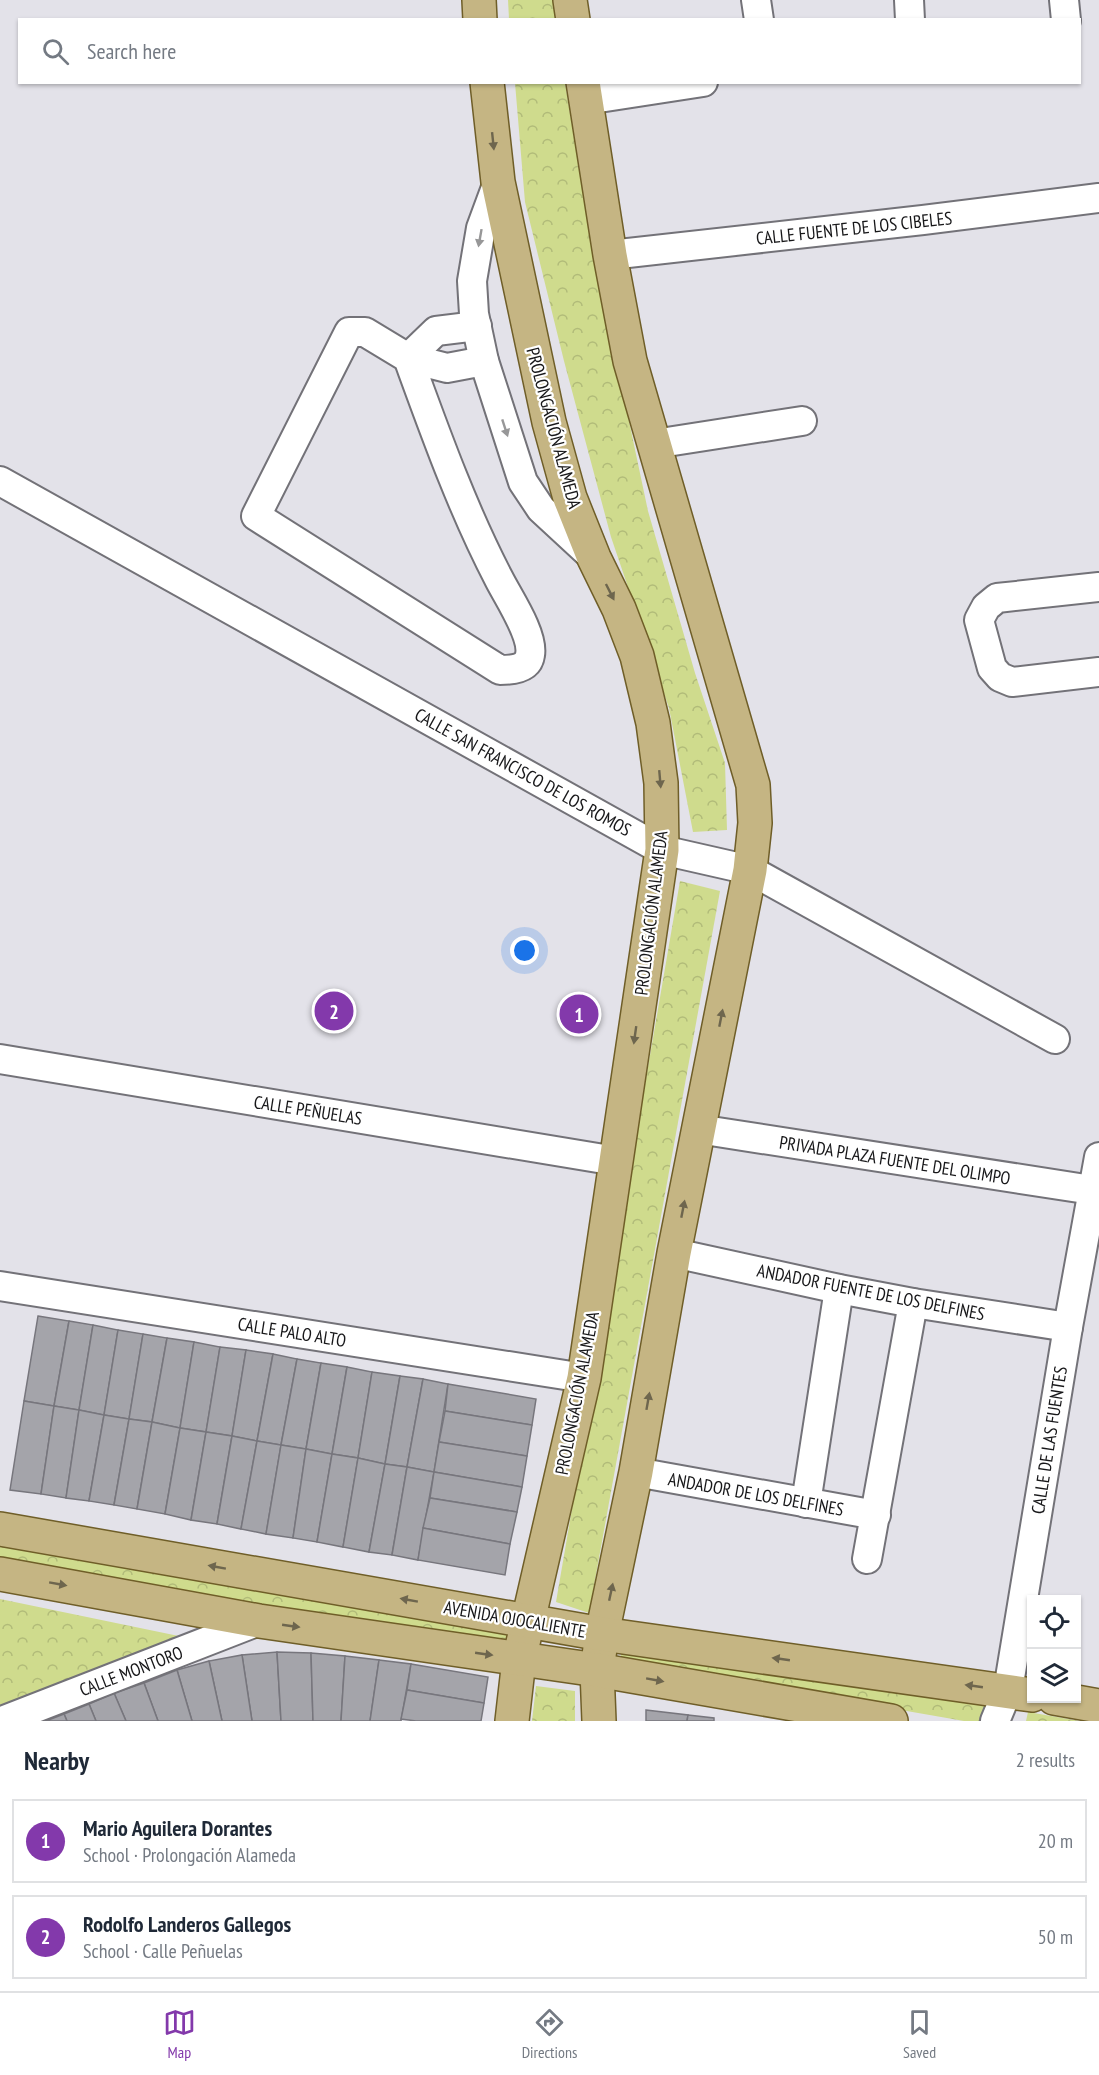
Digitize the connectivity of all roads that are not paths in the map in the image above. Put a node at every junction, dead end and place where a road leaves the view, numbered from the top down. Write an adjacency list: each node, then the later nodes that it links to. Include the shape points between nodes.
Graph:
1 (478, 0): 6 (main road)
2 (570, 0): 7 (main road)
3 (756, 0): 8 (street)
4 (909, 0): 9 (street)
5 (1064, 0): 10 (street)
6 (480, 18)
7 (573, 18)
8 (759, 18)
9 (910, 18)
10 (1066, 18)
11 (487, 84): 14 (main road, PROLONGACIÓN ALAMEDA, one-way to 14)
12 (677, 84): 13 (street)
13 (584, 91): 16 (main road)
14 (498, 182): 17 (street, one-way to 17, via 481,228 472,281); 23 (main road, PROLONGACIÓN ALAMEDA, via 549,422 570,498)
15 (1099, 198): 16 (street, CALLE FUENTE DE LOS CIBELES)
16 (610, 255): 21 (main road, via 630,361)
17 (477, 326): 18 (street, via 436,332); 19 (street)
18 (408, 358): 18 (street, via 480,544 529,638 530,656 515,670 501,670 256,516 349,332 365,332); 19 (street, via 447,368)
19 (484, 361): 23 (street, one-way to 23, via 523,482 541,509)
20 (802, 421): 21 (street)
21 (654, 444): 27 (main road, via 753,784 755,823)
22 (0, 481): 26 (street, CALLE SAN FRANCISCO DE LOS ROMOS)
23 (594, 558): 26 (main road, PROLONGACIÓN ALAMEDA, one-way to 26, via 637,656 653,723 661,783)
24 (1099, 587): 25 (street, via 997,598 979,620 992,668 1000,677 1012,682)
25 (1099, 672)
26 (662, 850): 27 (street, CALLE SAN FRANCISCO DE LOS ROMOS); 31 (main road, PROLONGACIÓN ALAMEDA, one-way to 31)
27 (750, 870): 28 (street, CALLE SAN FRANCISCO DE LOS ROMOS); 30 (main road, one-way to 27)
28 (1055, 1039)
29 (0, 1059): 31 (street, CALLE PEÑUELAS)
30 (698, 1129): 32 (street, PRIVADA PLAZA FUENTE DEL OLIMPO); 33 (main road, one-way to 30)
31 (616, 1161): 38 (main road, PROLONGACIÓN ALAMEDA)
32 (1097, 1168): 37 (street, CALLE DE LAS FUENTES)
33 (674, 1253): 35 (street, ANDADOR FUENTE DE LOS DELFINES); 39 (main road, one-way to 33)
34 (0, 1286): 38 (street, CALLE PALO ALTO)
35 (839, 1289): 36 (street, ANDADOR FUENTE DE LOS DELFINES); 40 (street)
36 (913, 1303): 37 (street, ANDADOR FUENTE DE LOS DELFINES); 41 (street)
37 (1068, 1326): 50 (street, CALLE DE LAS FUENTES)
38 (584, 1378): 45 (main road, PROLONGACIÓN ALAMEDA)
39 (636, 1472): 40 (street, ANDADOR DE LOS DELFINES); 47 (main road, one-way to 39)
40 (806, 1503): 41 (street, ANDADOR DE LOS DELFINES)
41 (876, 1515): 43 (street)
42 (0, 1529): 45 (main road, AVENIDA OJOCALIENTE, one-way to 42)
43 (867, 1559)
44 (0, 1574): 46 (main road, AVENIDA OJOCALIENTE, one-way to 46)
45 (529, 1620): 47 (main road, AVENIDA OJOCALIENTE); 48 (main road, PROLONGACIÓN ALAMEDA)
46 (260, 1621): 48 (main road, AVENIDA OJOCALIENTE, one-way to 48); 53 (street, CALLE MONTORO)
47 (602, 1634): 49 (main road); 50 (main road, AVENIDA OJOCALIENTE, one-way to 47)
48 (519, 1660): 49 (main road, AVENIDA OJOCALIENTE); 54 (main road, PROLONGACIÓN ALAMEDA)
49 (597, 1670): 55 (main road); 56 (main road, AVENIDA OJOCALIENTE, one-way to 56)
50 (1020, 1692): 57 (street, CALLE DE LAS FUENTES)
51 (1079, 1703): 52 (main road)
52 (1099, 1707)
53 (2, 1721)
54 (512, 1721)
55 (598, 1721)
56 (891, 1721)
57 (995, 1721)

